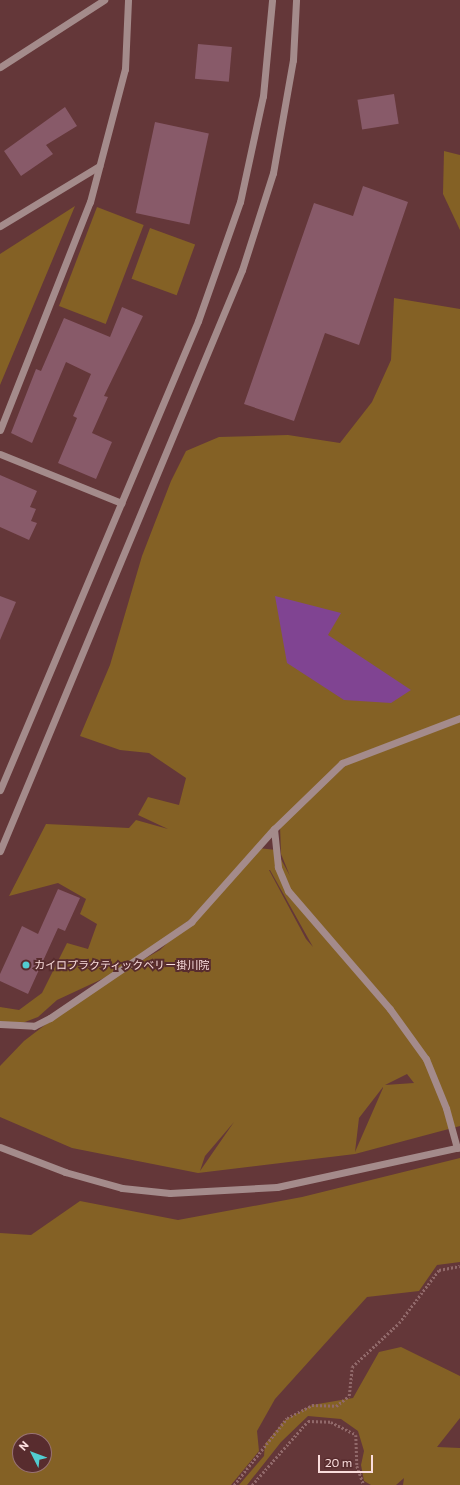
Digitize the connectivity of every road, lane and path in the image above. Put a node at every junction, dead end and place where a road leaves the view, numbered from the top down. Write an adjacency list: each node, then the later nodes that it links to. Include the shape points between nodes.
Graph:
1 (104, 0): 5 (street)
2 (128, 0): 6 (street, via 125,68)
3 (272, 0): 10 (street, via 264,96 240,202 198,321)
4 (296, 0): 14 (street, via 294,60 273,173 242,270)
5 (0, 67)
6 (99, 166): 7 (street); 8 (street, via 90,202)
7 (0, 226)
8 (0, 430)
9 (0, 454): 10 (street)
10 (121, 503): 12 (street)
11 (460, 718): 13 (street, via 342,763)
12 (0, 790)
13 (274, 829): 15 (street, via 191,922 50,1018 34,1026); 17 (street, via 278,867 288,891 390,1009 426,1059 446,1108)
14 (0, 851)
15 (0, 1024)
16 (0, 1147): 17 (street, via 72,1174 122,1188 170,1193 276,1187)
17 (458, 1148)
18 (460, 1266): 19 (path, via 439,1270 399,1323 352,1367 349,1396 336,1406 312,1405 287,1418)
19 (234, 1485)
20 (252, 1485): 21 (path, via 308,1421 331,1422 356,1435 357,1466)
21 (364, 1485)

